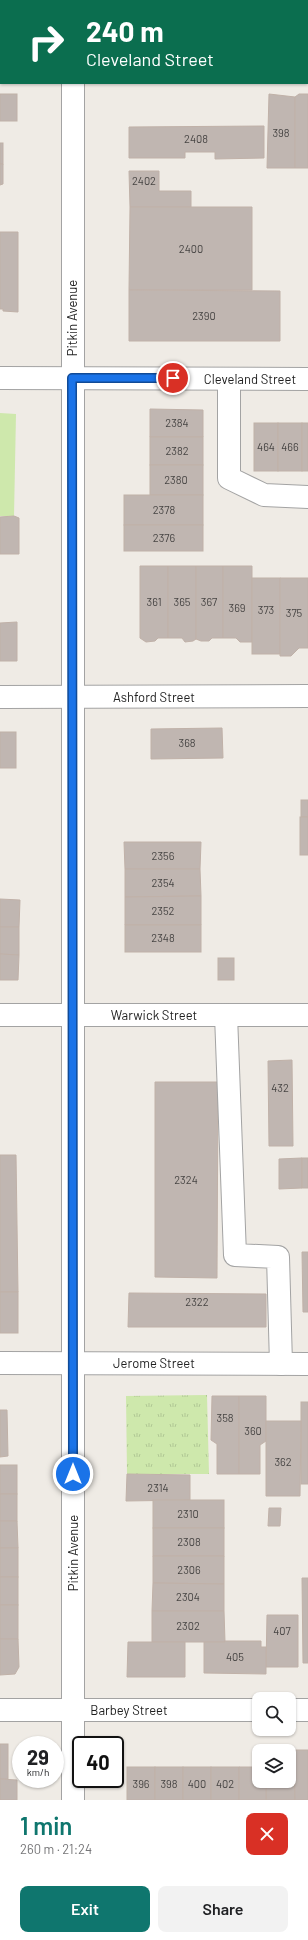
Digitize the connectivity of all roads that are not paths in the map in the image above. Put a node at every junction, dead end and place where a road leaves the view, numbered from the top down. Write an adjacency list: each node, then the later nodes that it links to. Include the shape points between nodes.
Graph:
1 (72, 84): 3 (street, Pitkin Avenue)
2 (0, 378): 3 (street, Cleveland Street)
3 (72, 378): 4 (street, Cleveland Street); 9 (street, Pitkin Avenue)
4 (229, 378): 5 (street, Cleveland Street); 6 (street, via 229,478 264,495)
5 (308, 379)
6 (308, 497)
7 (308, 696): 9 (street, Ashford Street)
8 (0, 697): 9 (street, Ashford Street)
9 (72, 697): 11 (street, Pitkin Avenue)
10 (0, 1015): 11 (street, Warwick Street)
11 (72, 1015): 12 (street, Warwick Street); 15 (street, Pitkin Avenue)
12 (226, 1015): 13 (street, Warwick Street); 16 (street, via 236,1255 278,1257)
13 (308, 1016)
14 (0, 1363): 15 (street, Jerome Street)
15 (72, 1363): 16 (street, Jerome Street); 19 (street, Pitkin Avenue)
16 (281, 1364): 17 (street, Jerome Street)
17 (308, 1364)
18 (0, 1710): 19 (street, Barbey Street)
19 (72, 1710): 20 (street, Barbey Street); 23 (street, Pitkin Avenue)
20 (252, 1710)
21 (296, 1710): 22 (street)
22 (308, 1710)
23 (73, 1800)

